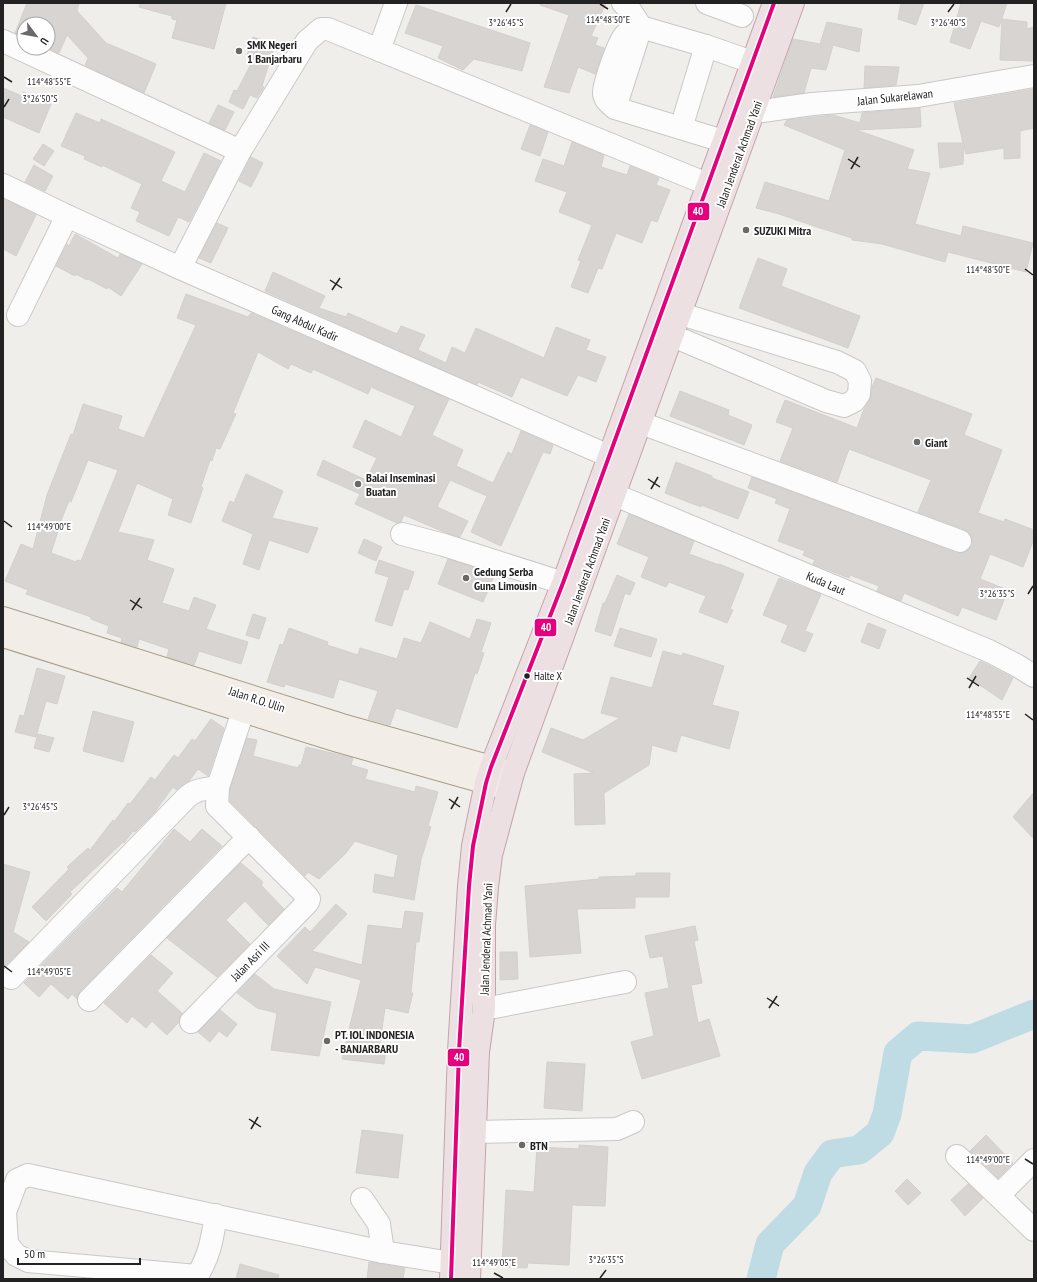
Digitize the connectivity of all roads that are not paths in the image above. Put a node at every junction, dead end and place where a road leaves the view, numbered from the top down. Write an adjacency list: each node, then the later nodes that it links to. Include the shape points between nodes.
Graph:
1 (396, 3): 10 (street)
2 (623, 3): 7 (street)
3 (707, 3): 6 (street)
4 (774, 3): 11 (highway, Jalan Jenderal Achmad Yani)
5 (793, 3): 13 (highway, Jalan Jenderal Achmad Yani)
6 (742, 16)
7 (641, 27): 9 (street); 14 (street, via 615,108)
8 (3, 41): 16 (street)
9 (706, 46): 11 (street); 14 (street)
10 (379, 50): 16 (street, via 328,29 321,29 315,33 307,41); 17 (street)
11 (752, 62): 15 (highway, Jalan Jenderal Achmad Yani)
12 (1034, 76): 13 (street, Jalan Sukarelawan, via 918,96 812,104)
13 (754, 112): 21 (highway, Jalan Jenderal Achmad Yani)
14 (681, 128): 15 (street)
15 (724, 141): 17 (highway, Jalan Jenderal Achmad Yani)
16 (240, 151): 20 (street)
17 (707, 184): 21 (highway, Jalan Jenderal Achmad Yani)
18 (3, 185): 19 (street, Gang Abdul Kadir)
19 (67, 216): 20 (street, Gang Abdul Kadir); 23 (street)
20 (180, 268): 26 (street, Gang Abdul Kadir)
21 (686, 270): 22 (highway, Jalan Jenderal Achmad Yani); 26 (highway, Jalan Jenderal Achmad Yani)
22 (681, 314): 24 (highway, Jalan Jenderal Achmad Yani); 24 (street, via 837,362 855,371 860,381 859,394 854,401 844,406 826,401)
23 (18, 315)
24 (673, 336): 25 (highway, Jalan Jenderal Achmad Yani)
25 (641, 423): 27 (highway, Jalan Jenderal Achmad Yani); 29 (street)
26 (609, 456): 30 (highway, Jalan Jenderal Achmad Yani)
27 (615, 495): 33 (street, Kuda Laut, via 989,651); 37 (highway, Jalan Jenderal Achmad Yani)
28 (402, 534): 30 (street)
29 (960, 541)
30 (563, 583): 36 (highway, Jalan Jenderal Achmad Yani)
31 (3, 618): 35 (main road, Jalan R.O. Ulin)
32 (3, 636): 34 (main road, Jalan R.O. Ulin)
33 (1034, 676)
34 (243, 711): 35 (main road, Jalan R.O. Ulin); 38 (street)
35 (340, 733): 36 (main road, Jalan R.O. Ulin)
36 (488, 775): 37 (main road, Jalan R.O. Ulin); 54 (highway, Jalan Jenderal Achmad Yani, via 473,846 469,886 459,1051)
37 (511, 781): 43 (highway, Jalan Jenderal Achmad Yani, via 491,855 484,925)
38 (218, 787): 39 (street, via 217,806); 40 (street, via 192,792)
39 (250, 837): 42 (street); 44 (street, Jalan Asri III, via 309,899)
40 (11, 978)
41 (625, 982): 43 (street)
42 (89, 1000)
43 (484, 1009): 46 (highway, Jalan Jenderal Achmad Yani, via 478,1052)
44 (191, 1022)
45 (633, 1122): 46 (street, via 617,1129)
46 (475, 1132): 55 (highway, Jalan Jenderal Achmad Yani)
47 (957, 1156): 49 (street)
48 (1034, 1160): 49 (street)
49 (999, 1195): 52 (street)
50 (362, 1199): 53 (street, via 379,1224)
51 (216, 1215): 51 (street, via 210,1248 197,1276 28,1261 16,1255 7,1244 5,1212 17,1180 28,1175); 53 (street)
52 (1034, 1230)
53 (384, 1252): 54 (street)
54 (451, 1271)
55 (469, 1279)

